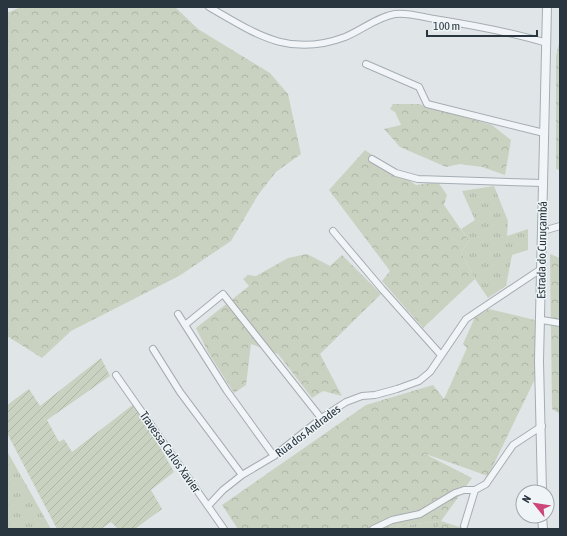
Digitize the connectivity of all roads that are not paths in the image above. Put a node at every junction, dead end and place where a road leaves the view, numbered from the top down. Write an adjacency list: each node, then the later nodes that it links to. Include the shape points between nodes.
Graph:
1 (209, 7): 3 (street, via 260,37 289,44 308,44 344,37 376,20 395,14 480,27)
2 (547, 7): 3 (street, Estrada do Curuçambá)
3 (547, 43): 5 (street, Estrada do Curuçambá)
4 (366, 64): 5 (street, via 419,87 427,104)
5 (544, 133): 7 (street, Estrada do Curuçambá)
6 (372, 159): 7 (street, via 396,173 418,179)
7 (543, 183): 10 (street, Estrada do Curuçambá)
8 (560, 226): 10 (street)
9 (333, 231): 17 (street)
10 (543, 231): 11 (street, Estrada do Curuçambá)
11 (542, 269): 13 (street, Estrada do Curuçambá); 17 (street, Rua dos Andrades, via 466,319)
12 (178, 314): 15 (street)
13 (542, 320): 14 (street); 20 (street, Estrada do Curuçambá, via 539,361)
14 (560, 323)
15 (185, 324): 19 (street, via 223,294); 21 (street, via 227,391)
16 (153, 349): 22 (street, via 180,392)
17 (441, 355): 19 (street, Rua dos Andrades, via 430,372 419,381 346,402)
18 (116, 375): 25 (street, Travessa Carlos Xavier)
19 (322, 418): 21 (street, Rua dos Andrades)
20 (542, 426): 23 (street, Estrada do Curuçambá); 24 (street, via 513,444 492,478)
21 (274, 456): 22 (street, Rua dos Andrades)
22 (242, 475): 25 (street, Rua dos Andrades)
23 (542, 484)
24 (475, 490): 26 (street); 28 (street, via 455,493 420,514 392,520)
25 (208, 506): 27 (street, Travessa Carlos Xavier)
26 (464, 526)
27 (224, 529)
28 (373, 529)

